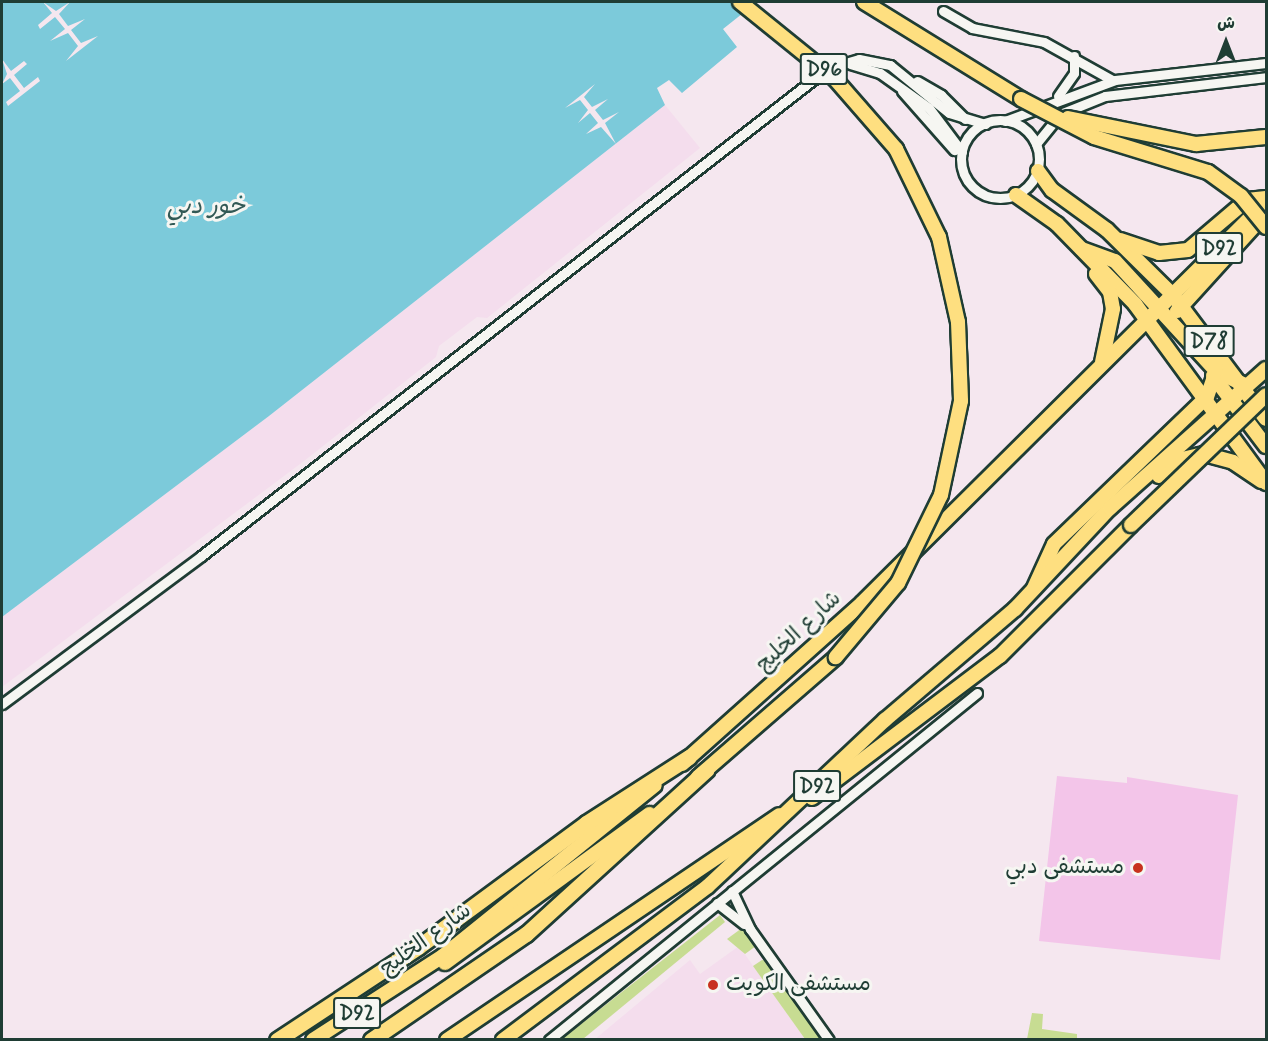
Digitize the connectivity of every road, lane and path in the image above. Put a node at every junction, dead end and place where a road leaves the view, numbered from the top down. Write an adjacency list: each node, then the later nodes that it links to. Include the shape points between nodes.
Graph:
1 (740, 2): 45 (main road, D96, bridge, via 828,72 896,149 925,201 945,255 960,342 959,420 947,477 922,541 884,603 837,657)
2 (864, 2): 9 (main road)
3 (943, 11): 4 (street, via 972,28 1026,36)
4 (1074, 56): 8 (street, via 1092,73); 10 (street, via 1071,82)
5 (838, 63): 12 (street, via 880,62 915,80 941,108 966,121); 15 (street, via 870,69 936,113); 43 (street)
6 (1266, 63): 8 (street)
7 (1266, 77): 14 (street, via 1105,96 1060,114)
8 (1115, 80): 10 (street)
9 (1021, 99): 13 (main road, bridge, via 1092,125 1157,140 1214,144); 20 (main road, bridge, via 1094,137 1208,172 1241,196)
10 (1052, 102): 11 (street)
11 (1005, 121): 12 (street); 14 (street, via 1024,128)
12 (985, 124): 15 (street, via 968,138)
13 (1266, 137)
14 (1036, 144): 16 (street)
15 (962, 156): 17 (street, via 968,182 979,192 998,198)
16 (1038, 171): 17 (street); 21 (main road, via 1060,198)
17 (1016, 195): 22 (main road)
18 (1266, 200): 21 (main road, via 1247,200 1205,240 1179,253 1159,253); 23 (main road, شارع الخليج / D92)
19 (1266, 213): 23 (main road)
20 (1266, 227)
21 (1116, 239): 23 (main road)
22 (1082, 249): 24 (main road, via 1109,257); 25 (main road); 29 (main road, via 1112,300)
23 (1176, 299): 24 (main road, شارع الخليج / D92); 26 (main road); 27 (main road, D78)
24 (1159, 307): 25 (main road, شارع الخليج / D92); 26 (main road)
25 (1148, 319): 26 (main road); 28 (main road, D78); 29 (main road, شارع الخليج / D92)
26 (1175, 328): 28 (main road); 31 (main road)
27 (1209, 341): 31 (main road); 32 (main road, D78)
28 (1181, 363): 34 (main road, D78)
29 (1101, 365): 44 (main road, شارع الخليج / D92, via 854,610)
30 (1266, 369): 32 (main road, D92)
31 (1215, 374): 32 (main road); 34 (main road); 35 (main road)
32 (1246, 386): 35 (main road, D92); 37 (main road, D78)
33 (1266, 395): 46 (main road, bridge, via 980,673 840,781)
34 (1207, 397): 36 (main road, D78); 41 (main road, via 1054,544)
35 (1232, 399): 36 (main road, D92); 38 (main road)
36 (1217, 411): 39 (main road, D78); 40 (main road, D92)
37 (1266, 419)
38 (1266, 446)
39 (1266, 484): 40 (main road, via 1233,462 1198,454 1178,460 1136,496)
40 (1110, 508): 41 (main road, D92)
41 (1034, 590): 46 (main road, D92)
42 (977, 693): 47 (street)
43 (2, 704)
44 (690, 758): 50 (main road, شارع الخليج / D92); 51 (highway, via 578,829 393,965)
45 (706, 771): 50 (main road, via 480,942); 53 (highway, via 526,934)
46 (796, 806): 54 (main road); 55 (main road, D92, via 669,918)
47 (732, 891): 48 (street); 49 (street)
48 (717, 903): 49 (street); 56 (street)
49 (750, 929): 57 (street)
50 (407, 981): 52 (main road, شارع الخليج / D92)
51 (277, 1040)
52 (313, 1040)
53 (371, 1040)
54 (447, 1040)
55 (503, 1040)
56 (549, 1040)
57 (829, 1040)

